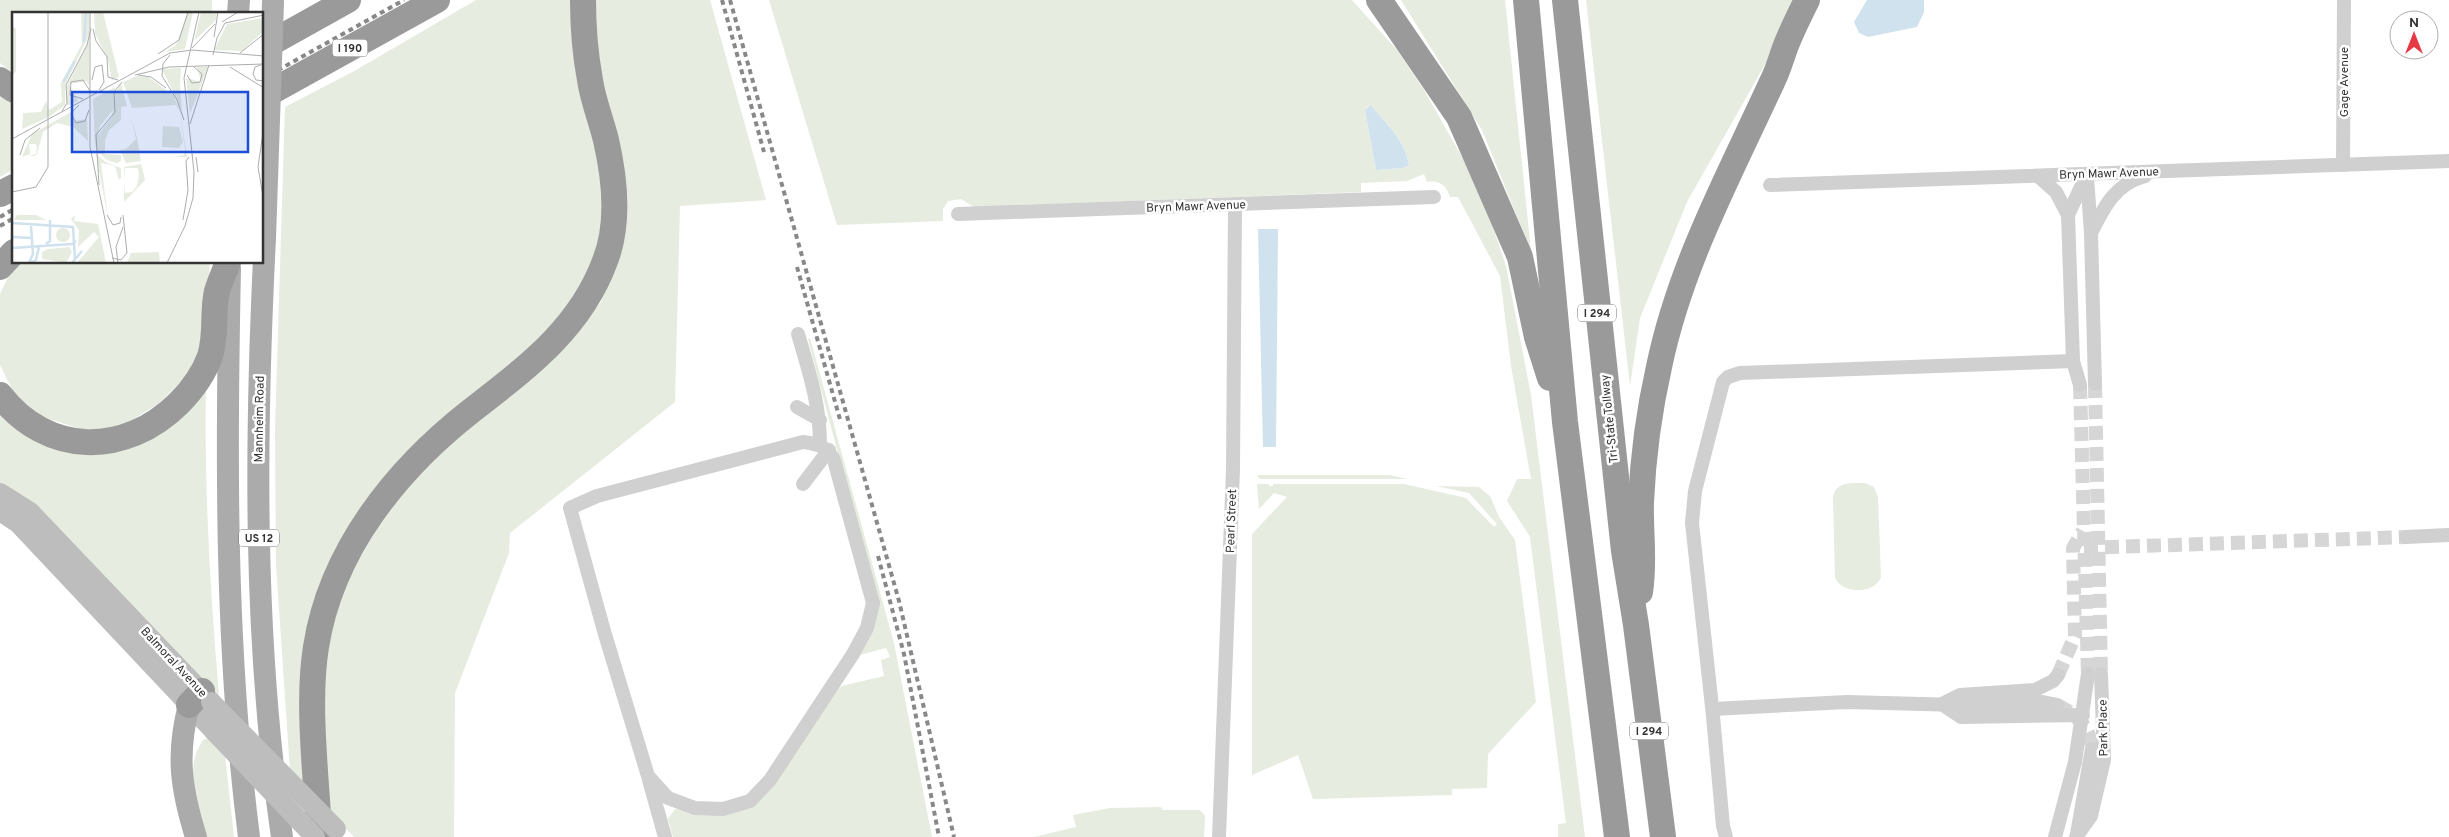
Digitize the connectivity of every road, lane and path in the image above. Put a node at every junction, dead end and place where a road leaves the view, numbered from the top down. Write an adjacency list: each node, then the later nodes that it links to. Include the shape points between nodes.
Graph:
1 (348, 0): 12 (highway)
2 (438, 0): 17 (highway, I 190)
3 (583, 0): 63 (highway, via 583,36 590,82 613,184 615,215 606,261 579,314 562,332 528,366 439,436 408,466 366,522 336,578 324,610 316,648 313,696)
4 (1362, 0): 13 (highway)
5 (1380, 0): 13 (highway)
6 (1526, 0): 47 (highway)
7 (1565, 0): 54 (highway, Tri-State Tollway / I 294, via 1624,551)
8 (1806, 0): 14 (highway)
9 (1822, 0): 14 (highway, via 1793,52)
10 (2344, 0): 19 (street, Gage Avenue)
11 (273, 1): 34 (main road, Mannheim Road / US 12, bridge)
12 (264, 47)
13 (1414, 49): 47 (highway, via 1459,117 1520,257 1537,337)
14 (1774, 78): 54 (highway, via 1695,249 1659,367 1646,441 1641,502 1644,567)
15 (0, 80): 16 (highway)
16 (12, 89)
17 (264, 96)
18 (2449, 161): 19 (street, Bryn Mawr Avenue)
19 (2343, 165): 20 (street, Bryn Mawr Avenue)
20 (2162, 171): 21 (street, Bryn Mawr Avenue); 30 (street, via 2136,178 2115,193)
21 (2087, 174): 22 (street, Bryn Mawr Avenue); 29 (street); 30 (street)
22 (2038, 176): 23 (street, Bryn Mawr Avenue); 29 (street, via 2056,192)
23 (1770, 185)
24 (12, 188): 25 (highway)
25 (0, 194)
26 (1434, 197): 27 (street, Bryn Mawr Avenue)
27 (1236, 205): 28 (street, Bryn Mawr Avenue); 70 (street, Pearl Street, via 1233,469)
28 (958, 214)
29 (2068, 215): 41 (street)
30 (2091, 233): 39 (street)
31 (12, 238): 32 (highway)
32 (0, 244)
33 (12, 254): 38 (highway)
34 (264, 258)
35 (228, 264): 44 (highway, via 217,292 210,356 200,376 173,410 139,433 99,443 50,435 29,425)
36 (229, 264): 66 (main road, US 12, via 227,540 239,757)
37 (264, 264): 67 (main road, Mannheim Road / US 12, bridge, via 259,358 258,513 268,712)
38 (0, 267)
39 (2095, 324): 41 (street); 42 (street)
40 (798, 334): 46 (street)
41 (2074, 361): 43 (street); 59 (street, via 1775,371 1734,374 1722,382 1695,491 1692,537)
42 (2095, 384)
43 (2080, 385)
44 (0, 395)
45 (797, 407): 46 (street)
46 (820, 420): 48 (street)
47 (1565, 422): 71 (highway)
48 (824, 447): 49 (street); 62 (street, via 836,468 872,603 867,628 858,645 770,780 750,801 723,809 695,808 668,798); 62 (street, via 803,442 597,496 570,508)
49 (803, 484)
50 (0, 492): 56 (street, Balmoral Avenue, via 30,512)
51 (0, 511): 56 (street, Balmoral Avenue, via 18,523)
52 (2449, 535): 53 (street)
53 (2406, 537)
54 (1636, 625): 72 (highway, Tri-State Tollway / I 294)
55 (2058, 674): 57 (street, via 2053,681 2035,690 1960,695)
56 (201, 700): 63 (street, Balmoral Avenue, bridge); 65 (main road, via 184,726 180,769); 68 (street, Balmoral Avenue, bridge, via 214,731)
57 (1941, 704): 58 (street); 59 (street, via 1847,702); 60 (street, via 1961,717)
58 (2057, 704)
59 (1713, 712): 73 (street)
60 (2083, 715): 64 (street, Park Place, via 2095,674 2104,760 2091,816); 74 (street, Park Place, via 2075,762)
61 (2092, 749): 64 (street)
62 (648, 776): 69 (street)
63 (333, 834)
64 (2077, 836)
65 (196, 837)
66 (249, 837)
67 (282, 837)
68 (315, 837)
69 (665, 837)
70 (1219, 837)
71 (1617, 837)
72 (1663, 837)
73 (1726, 837)
74 (2055, 837)

